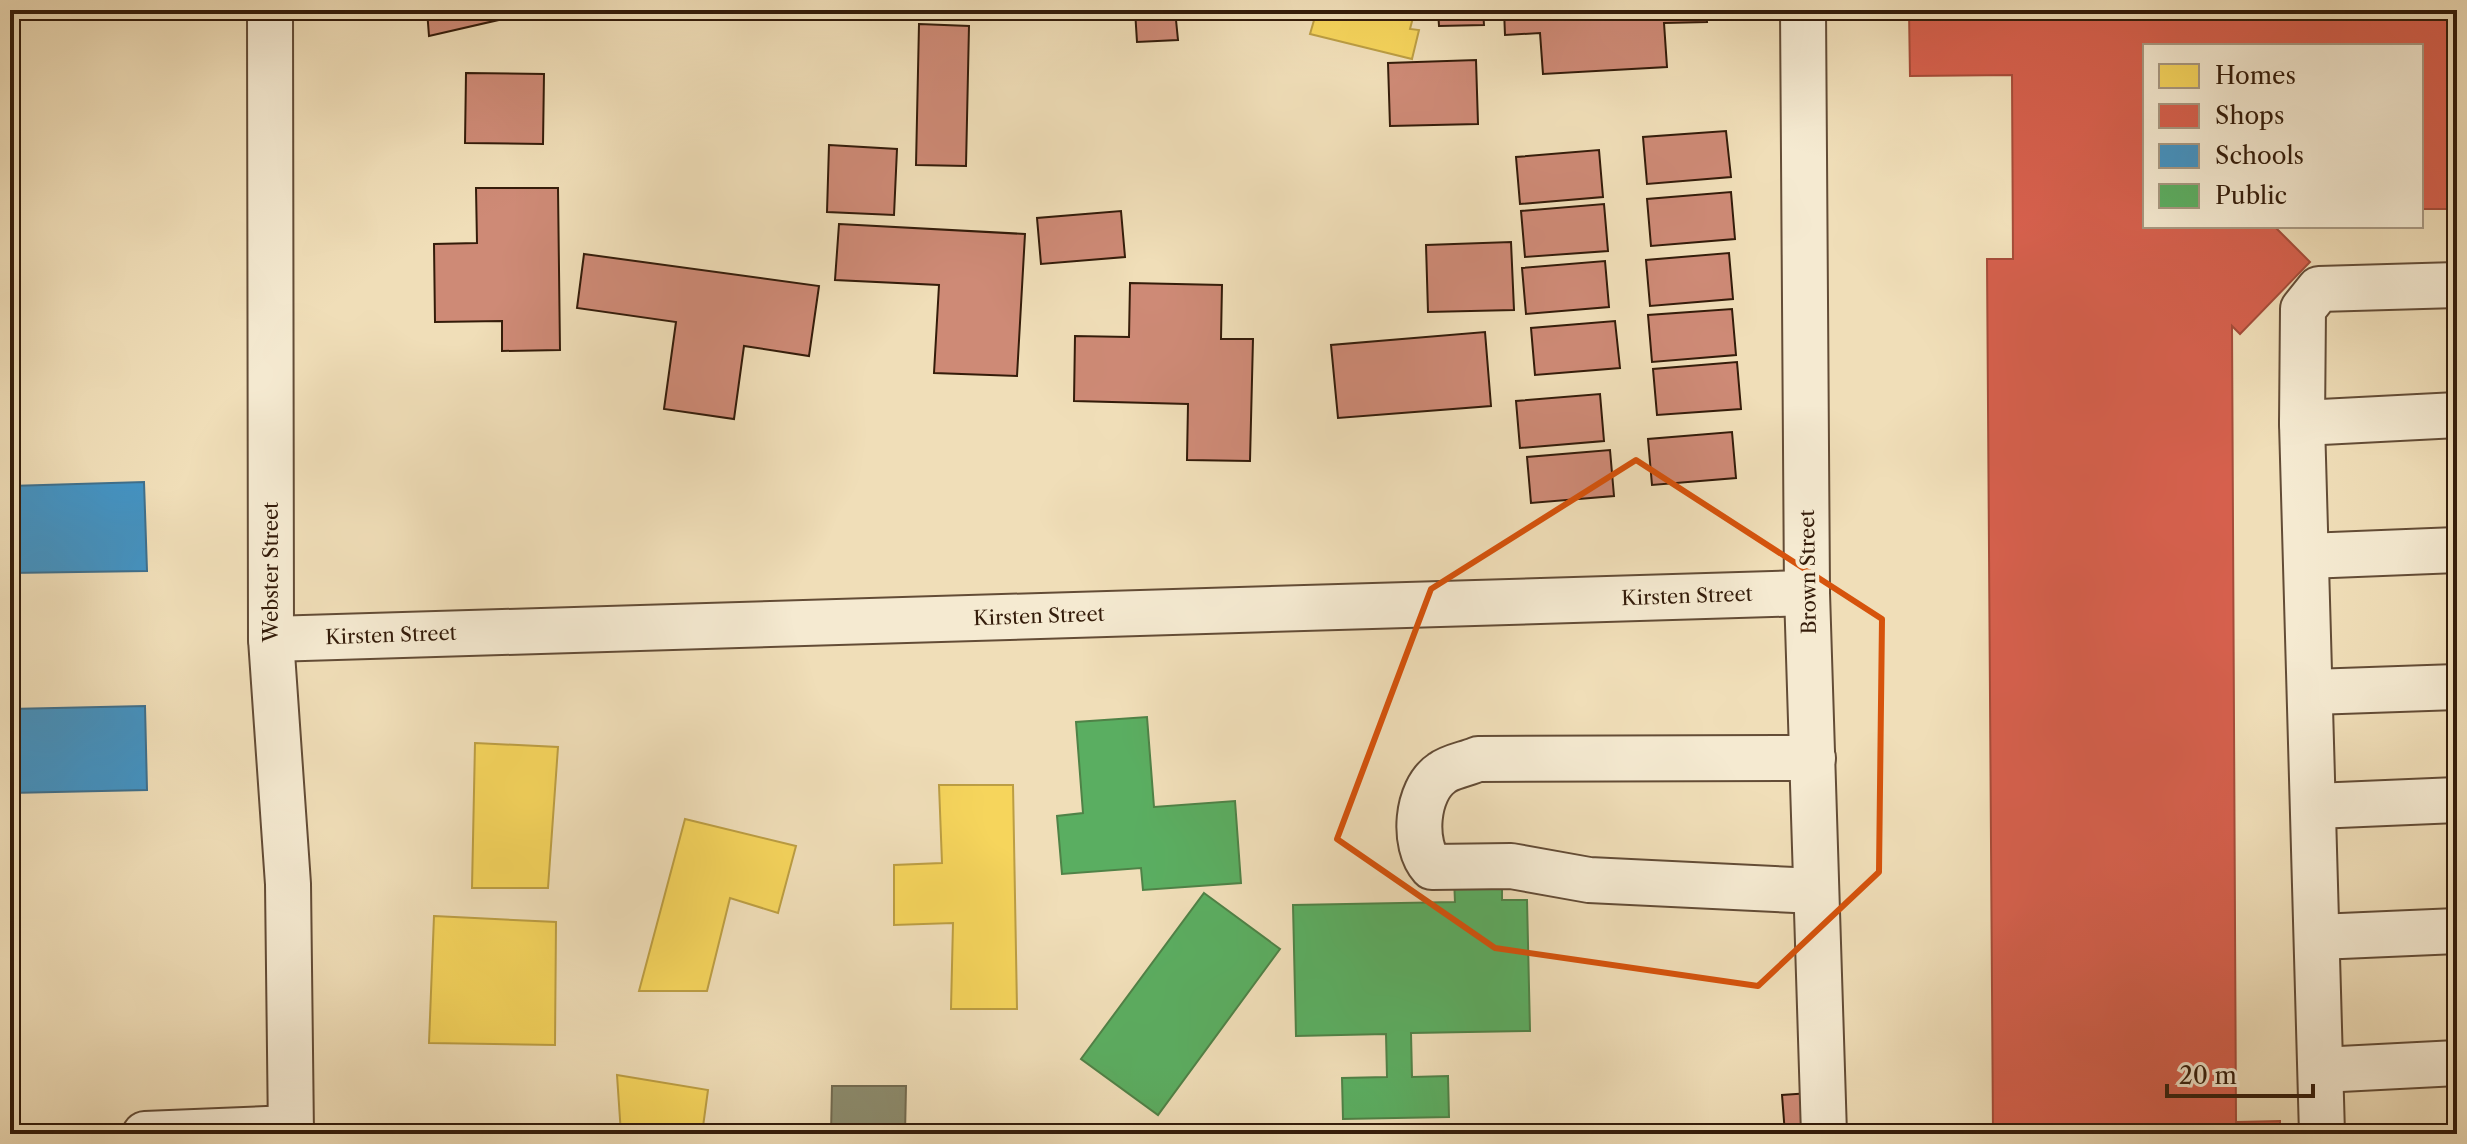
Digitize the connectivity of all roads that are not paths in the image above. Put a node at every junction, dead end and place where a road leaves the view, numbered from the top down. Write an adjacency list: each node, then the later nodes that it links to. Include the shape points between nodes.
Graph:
1 (270, 10): 9 (street, Webster Street)
2 (1803, 10): 8 (street, Brown Street)
3 (2457, 285): 5 (street, via 2319,289 2303,309)
4 (2457, 415): 5 (street)
5 (2302, 423): 7 (street)
6 (2457, 550): 7 (street)
7 (2307, 556): 11 (street)
8 (1807, 593): 9 (street, Kirsten Street); 12 (street, Brown Street)
9 (271, 639): 20 (street, Webster Street, via 288,884)
10 (2457, 687): 11 (street)
11 (2312, 692): 14 (street)
12 (1813, 758): 15 (street, Brown Street); 15 (street, via 1478,759 1440,774 1426,795 1419,823 1424,859 1432,867 1493,865 1589,880)
13 (2457, 800): 14 (street)
14 (2315, 806): 17 (street)
15 (1816, 891): 22 (street, Brown Street)
16 (2457, 931): 17 (street)
17 (2318, 937): 19 (street)
18 (2457, 1063): 19 (street)
19 (2321, 1070): 23 (street)
20 (291, 1131): 21 (street)
21 (145, 1134)
22 (1824, 1134)
23 (2322, 1134)

